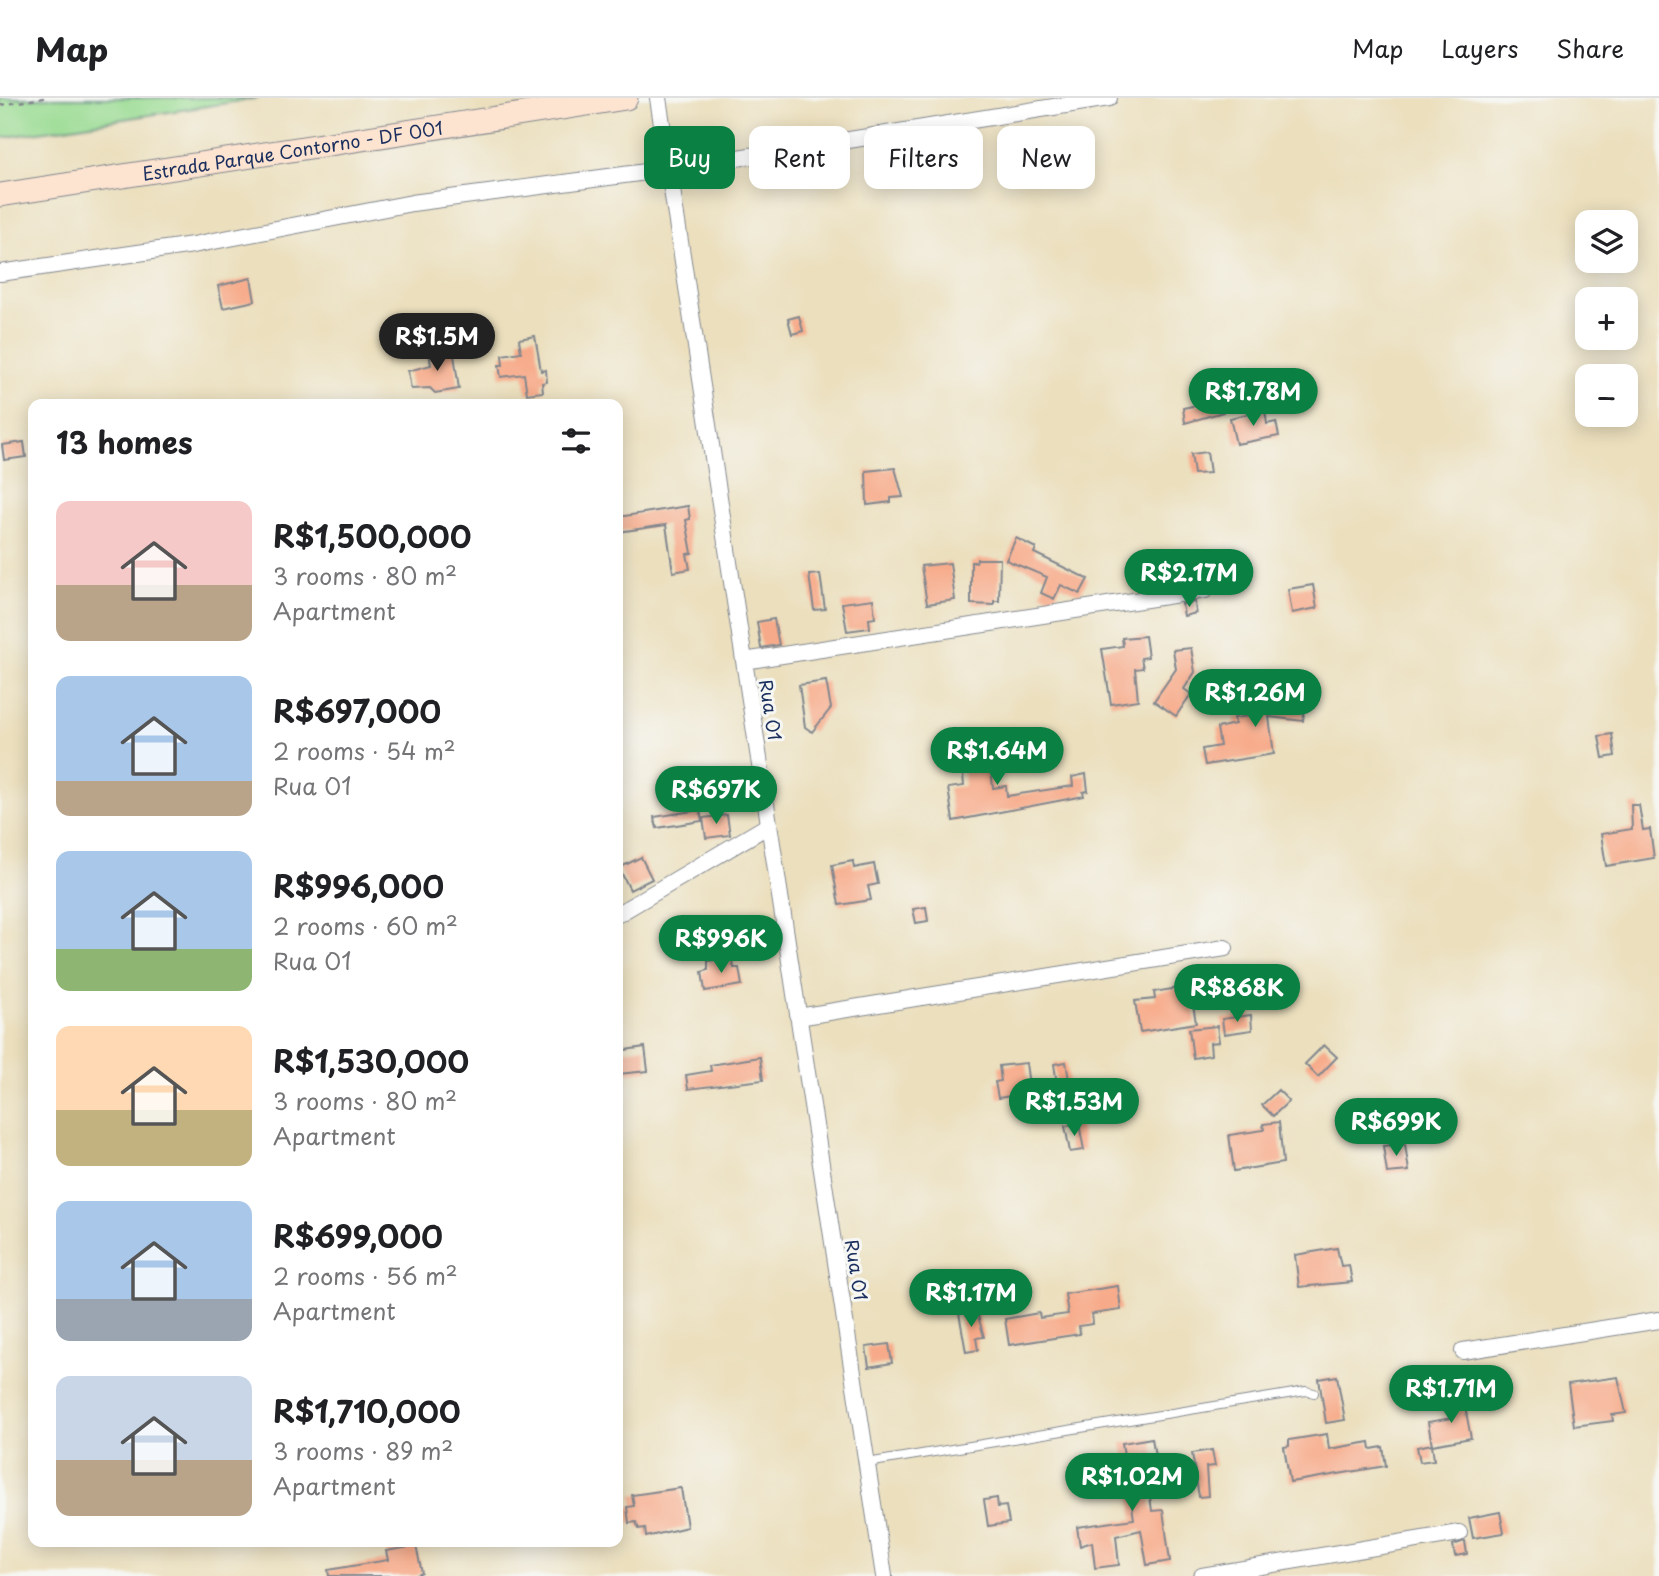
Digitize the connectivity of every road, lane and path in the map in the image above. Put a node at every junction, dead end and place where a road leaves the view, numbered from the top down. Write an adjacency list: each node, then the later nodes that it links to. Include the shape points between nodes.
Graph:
1 (44, 98): 5 (path)
2 (626, 98): 10 (main road, Estrada Parque Contorno - DF 001)
3 (658, 98): 6 (street, Rua 01)
4 (1109, 98): 7 (street)
5 (0, 105)
6 (662, 126)
7 (735, 158)
8 (644, 172): 11 (street, via 412,203 193,245)
9 (672, 189): 13 (street, Rua 01)
10 (0, 195)
11 (0, 273)
12 (1205, 590): 13 (street)
13 (744, 661): 14 (street, Rua 01)
14 (769, 825): 15 (street); 17 (street, Rua 01)
15 (623, 911)
16 (1225, 948): 17 (street)
17 (798, 1017): 21 (street, Rua 01)
18 (1659, 1320): 19 (street)
19 (1464, 1351)
20 (1314, 1393): 21 (lane)
21 (867, 1463): 23 (street, Rua 01)
22 (1459, 1533): 24 (street)
23 (884, 1576)
24 (1202, 1576)

